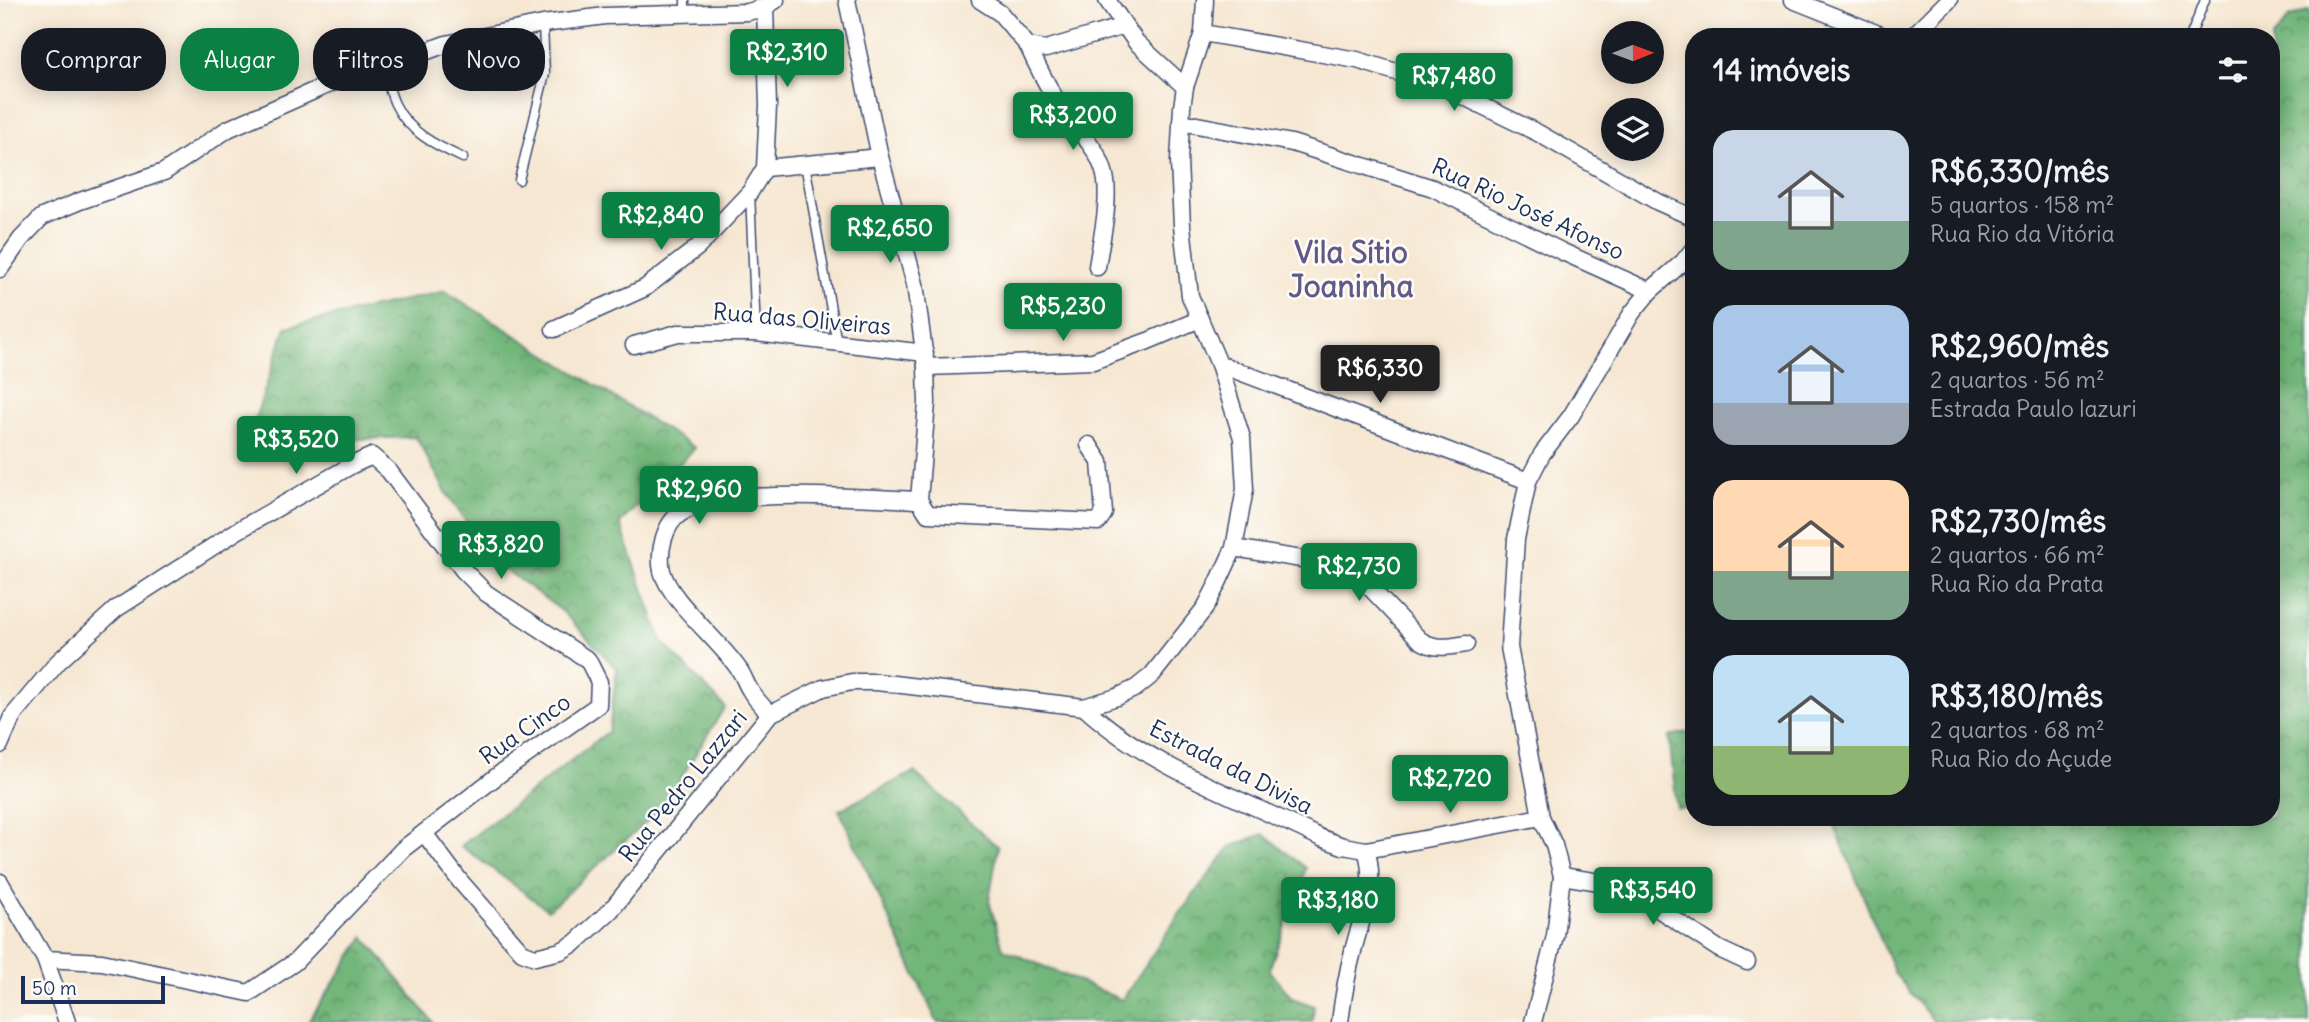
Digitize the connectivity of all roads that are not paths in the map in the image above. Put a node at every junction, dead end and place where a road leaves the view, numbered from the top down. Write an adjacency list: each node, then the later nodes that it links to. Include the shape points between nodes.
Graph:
1 (980, 0): 18 (street, via 1000,13)
2 (1107, 0): 13 (street)
3 (1205, 0): 17 (street)
4 (1793, 0): 14 (street)
5 (1949, 0): 15 (street)
6 (2205, 0): 16 (lane)
7 (847, 2): 24 (street)
8 (770, 3): 9 (street); 27 (street)
9 (748, 6): 10 (street)
10 (685, 7): 11 (street, via 652,14)
11 (618, 8): 12 (street)
12 (543, 24): 19 (street); 28 (lane, via 545,74)
13 (1124, 26): 18 (street, via 1046,49); 20 (street)
14 (1863, 28)
15 (1921, 28)
16 (2194, 28)
17 (1203, 33): 20 (street); 30 (street, via 1357,60 1442,86)
18 (1028, 46): 32 (street, via 1060,107 1098,157 1106,179)
19 (428, 51)
20 (1185, 87): 23 (street)
21 (314, 91): 33 (street, via 228,129 164,172 42,217)
22 (390, 91): 25 (lane, via 409,124 431,143)
23 (1181, 122): 34 (street, Rua Rio José Afonso, via 1292,143 1433,188); 35 (street, via 1185,261 1190,296)
24 (880, 157): 26 (street); 40 (street, via 915,284)
25 (463, 158)
26 (806, 164): 27 (street); 38 (lane)
27 (765, 168): 29 (street)
28 (519, 180)
29 (750, 192): 36 (street, via 698,247 645,288); 37 (lane)
30 (1685, 214)
31 (1685, 259): 34 (street)
32 (1097, 267)
33 (0, 269)
34 (1650, 291): 43 (street)
35 (1200, 319): 40 (street, Rua das Oliveiras, via 1093,361); 41 (street)
36 (554, 329)
37 (757, 333): 38 (street, Rua das Oliveiras); 39 (street, Rua das Oliveiras, via 678,333)
38 (837, 344): 40 (street, Rua das Oliveiras)
39 (635, 345)
40 (925, 360): 44 (street)
41 (1219, 364): 43 (street); 45 (street, via 1242,438 1245,489)
42 (1090, 445): 44 (street, via 1100,462 1104,513 1098,522 928,513)
43 (1528, 481): 50 (street, via 1516,539 1509,647)
44 (919, 500): 48 (street, via 793,496 732,500 680,514 666,530 662,571 671,590 741,671 751,693)
45 (1234, 548): 46 (street, via 1338,565 1355,572 1430,647); 47 (street, via 1205,608 1152,675 1118,697)
46 (1466, 644)
47 (1084, 707): 48 (street, Rua Pedro Lazzari, via 852,682 823,688); 52 (street, Estrada da Divisa, via 1170,766 1321,838)
48 (770, 715): 51 (street, Rua Pedro Lazzari, via 611,910 575,943 546,956 522,952 502,932)
49 (0, 745): 51 (street, Rua Cinco, via 12,717 58,662 116,609 237,531 372,456 486,593 588,660 599,682 598,705)
50 (1541, 817): 52 (street); 53 (street, via 1555,845)
51 (424, 833): 55 (street, Rua Cinco, via 403,849 295,962 249,993 102,962)
52 (1366, 850): 58 (street, via 1371,880)
53 (1562, 876): 56 (street, via 1612,884); 59 (street, via 1555,936)
54 (0, 882): 55 (street)
55 (45, 959): 57 (street)
56 (1747, 962)
57 (67, 1022)
58 (1340, 1022)
59 (1533, 1022)

